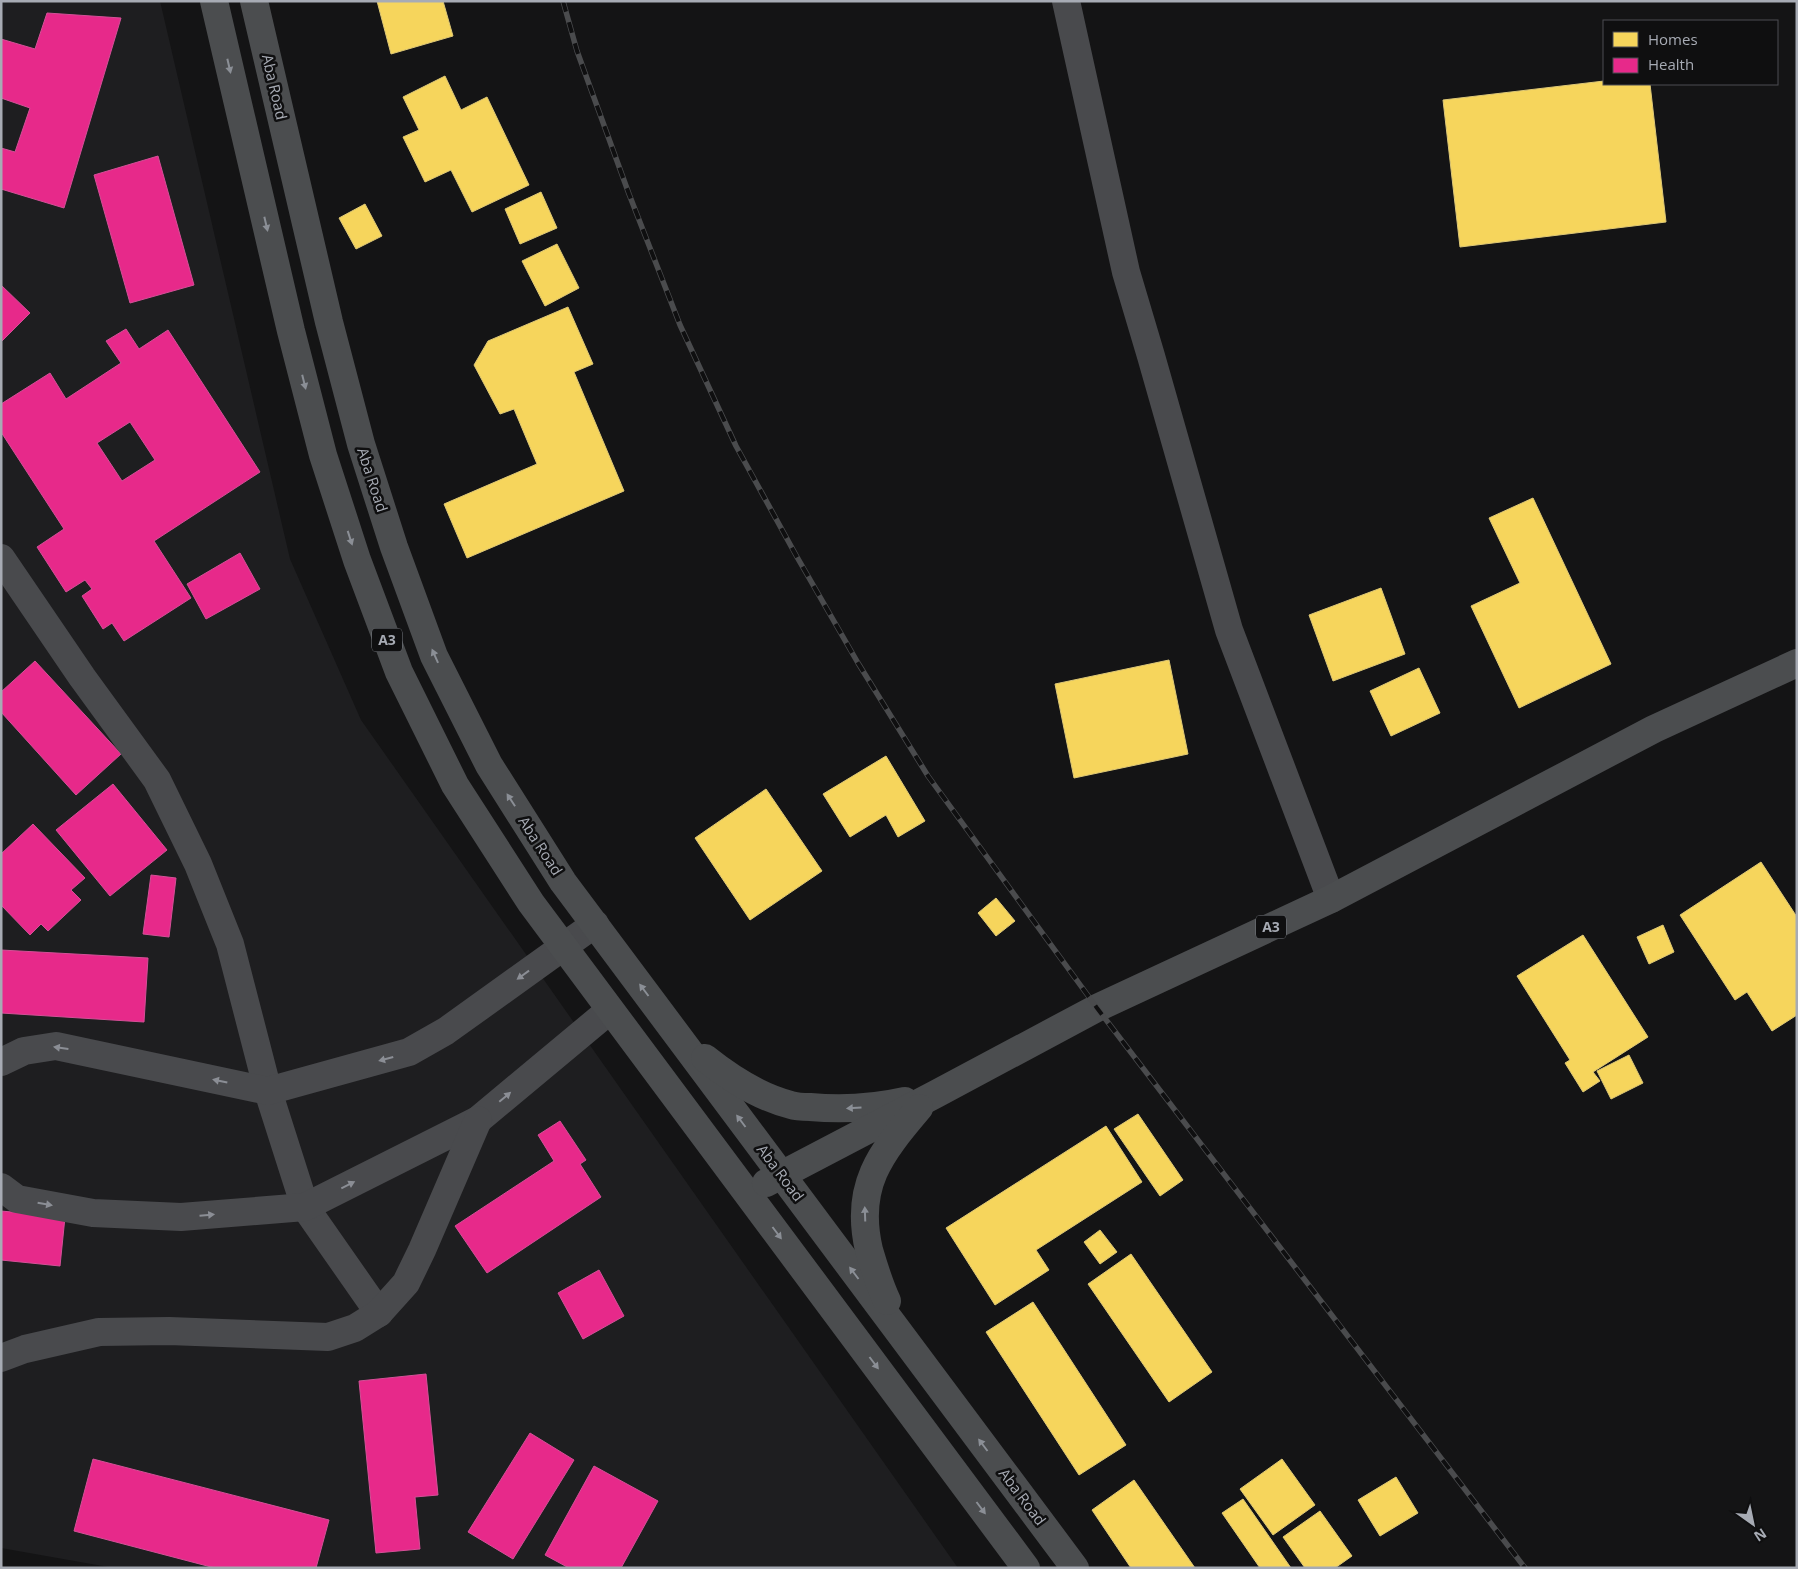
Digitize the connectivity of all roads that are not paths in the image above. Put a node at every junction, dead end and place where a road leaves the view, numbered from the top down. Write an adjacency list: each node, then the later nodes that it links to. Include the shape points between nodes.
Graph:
1 (214, 1): 4 (main road, A3)
2 (1066, 1): 7 (street, via 1126,272 1229,630)
3 (257, 14): 4 (main road); 8 (main road, Aba Road / A3, one-way to 3, via 563,882 489,766 431,647 360,444)
4 (222, 37): 9 (main road, A3, one-way to 9, via 323,455 376,612 399,672 455,785 531,903)
5 (1, 558): 13 (street, via 157,780 198,864 230,944)
6 (1797, 663): 7 (main road, A3, via 1654,729)
7 (1331, 899): 14 (main road, A3, via 1097,1008)
8 (594, 924): 9 (street); 11 (main road, Aba Road / A3, one-way to 8)
9 (563, 946): 10 (main road, A3); 13 (street, one-way to 13, via 446,1031 409,1052)
10 (610, 1010): 15 (street, one-way to 10); 18 (main road, A3)
11 (679, 1038): 14 (main road, one-way to 11, via 853,1109 792,1106 734,1080); 16 (main road, Aba Road / A3, one-way to 11)
12 (1, 1062): 13 (street, one-way to 12, via 56,1046 24,1051)
13 (268, 1091): 19 (street)
14 (932, 1096): 16 (main road, A3); 21 (main road, one-way to 14, via 881,1290 865,1232 864,1207 869,1183 881,1158)
15 (478, 1120): 19 (street, one-way to 15); 20 (street, via 406,1283)
16 (781, 1174): 18 (main road, A3); 21 (main road, Aba Road, one-way to 16)
17 (1, 1187): 19 (street, one-way to 19, via 17,1199 93,1213 181,1217)
18 (747, 1194): 23 (main road, one-way to 23)
19 (305, 1207): 20 (street)
20 (379, 1313): 22 (street, via 356,1328 328,1337 169,1331 99,1332 25,1349)
21 (907, 1343): 24 (main road, Aba Road, one-way to 21)
22 (1, 1358)
23 (1026, 1568)
24 (1075, 1568)

